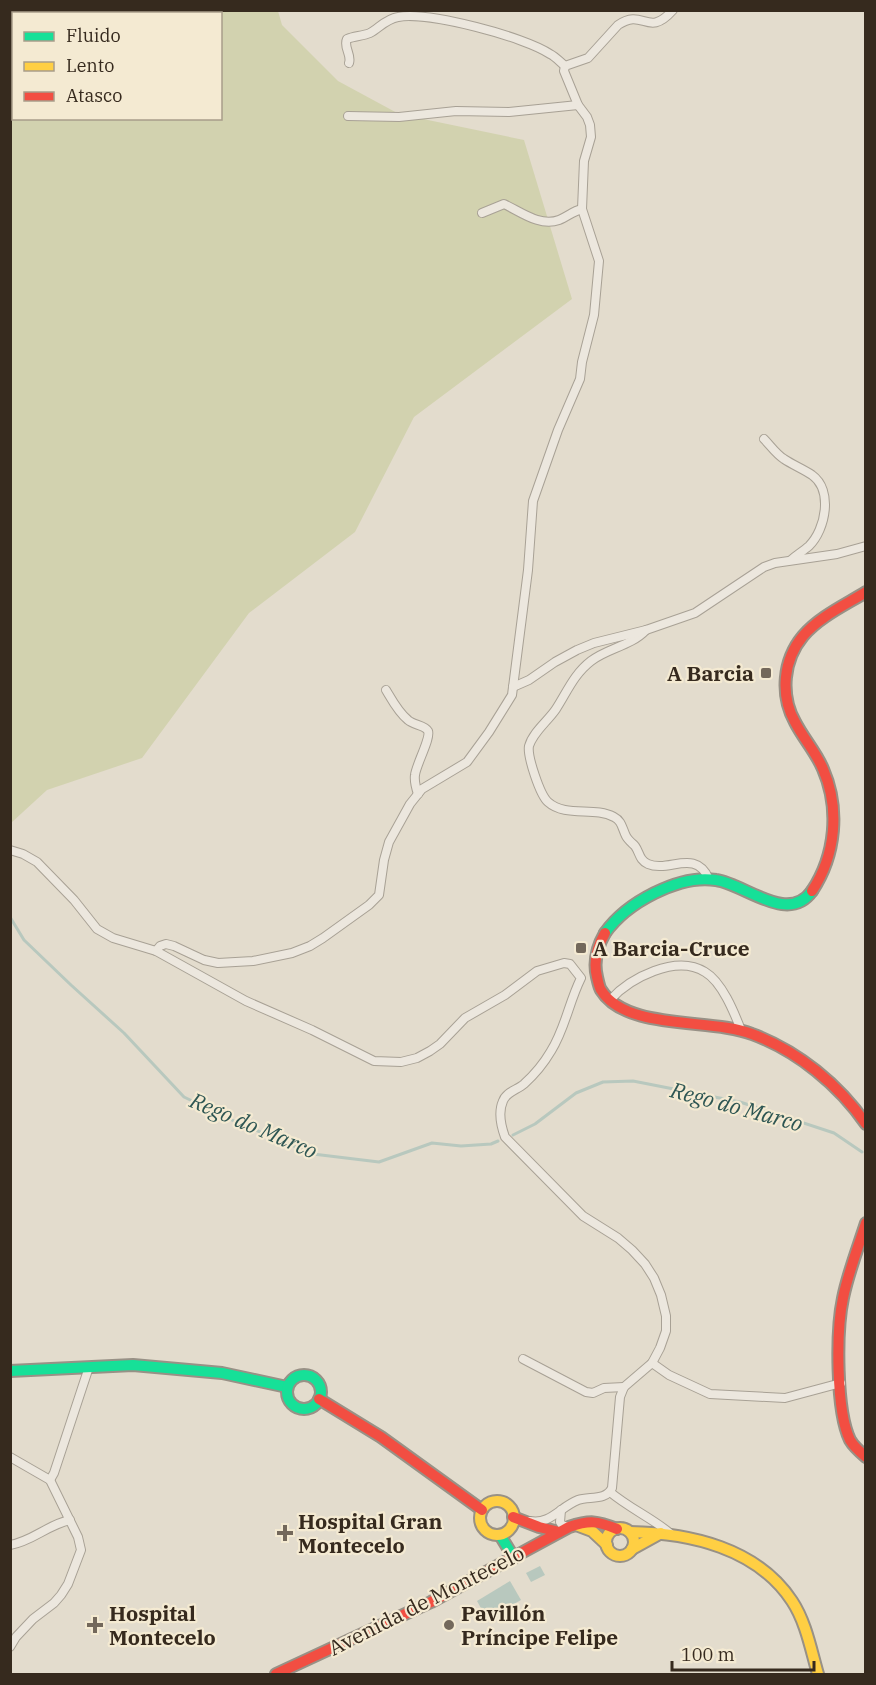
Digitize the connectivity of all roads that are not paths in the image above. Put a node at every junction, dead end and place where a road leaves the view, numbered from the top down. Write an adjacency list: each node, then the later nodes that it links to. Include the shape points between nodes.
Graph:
1 (673, 10): 3 (street, via 658,23 631,18 618,24 588,58)
2 (349, 63): 3 (street, via 347,39 369,33 396,17 408,16 484,29 549,53)
3 (565, 66): 4 (street)
4 (578, 105): 5 (street, via 510,112); 6 (street, via 587,117 591,137 584,161)
5 (348, 116)
6 (582, 209): 7 (street, via 542,223 504,204); 13 (street, via 599,261 594,315 580,379 533,501)
7 (482, 213)
8 (764, 439): 10 (street, via 781,457 821,482 825,491 820,528 809,546)
9 (866, 546): 10 (street)
10 (791, 561): 12 (street, via 764,567 695,612)
11 (866, 592): 17 (street, via 803,636 786,675 792,717 821,764 833,812 830,856 813,890 800,902 786,905)
12 (646, 630): 13 (street, via 577,650); 17 (street, via 579,671 529,746 530,760 542,794 556,807 615,817 647,864 697,864)
13 (513, 687): 15 (street, via 512,695 467,762)
14 (386, 690): 15 (street, via 402,714 429,733 415,774)
15 (418, 794): 18 (street, via 389,842 379,894 310,946 233,963 204,960 166,944)
16 (10, 849): 18 (street, via 37,862 97,929)
17 (709, 879): 19 (street, via 679,882 664,889 607,929 597,951 596,974)
18 (156, 951): 24 (street, via 246,1001 374,1061 387,1062 417,1058 440,1044 465,1018 537,971 570,964 581,978 559,1038 538,1069 503,1099 502,1130 583,1216 618,1238 645,1264 661,1294 666,1316 666,1331)
19 (610, 1000): 20 (street, via 633,1014); 20 (street, via 631,981 661,968 692,967 704,971 720,988)
20 (741, 1030): 21 (street, via 771,1043 814,1070 842,1093)
21 (866, 1124)
22 (866, 1223): 27 (street, via 839,1320)
23 (523, 1359): 29 (street, via 586,1392)
24 (652, 1363): 27 (street, via 710,1394 785,1398); 29 (street)
25 (89, 1367): 26 (street); 28 (street, via 133,1365 211,1372); 33 (street)
26 (10, 1371)
27 (841, 1383): 32 (street, via 846,1430)
28 (288, 1387): 30 (street, via 288,1398 296,1407 311,1407); 30 (street, via 294,1378 310,1376 320,1388)
29 (624, 1387): 34 (street, via 618,1407)
30 (319, 1399): 35 (street, via 381,1437)
31 (10, 1457): 33 (street)
32 (866, 1457)
33 (50, 1480): 38 (street)
34 (610, 1492): 36 (street, via 568,1504); 42 (street, via 662,1526)
35 (482, 1510): 37 (street, via 490,1503 501,1502); 43 (street, via 480,1521 485,1530)
36 (561, 1510): 37 (street, via 538,1523); 39 (street, via 560,1522)
37 (519, 1519): 39 (street, via 539,1527); 43 (street)
38 (70, 1520): 44 (street); 48 (street, via 81,1550 68,1584)
39 (568, 1528): 40 (street, Avenida de Montecelo, via 586,1521); 45 (street, via 592,1531); 47 (street, Avenida de Montecelo)
40 (617, 1529): 41 (street); 45 (street, via 609,1533)
41 (630, 1532): 42 (street); 46 (street, via 634,1540)
42 (666, 1533): 46 (street); 50 (street, via 726,1549 756,1564 779,1585 792,1600 804,1625)
43 (500, 1535): 47 (street)
44 (10, 1545)
45 (607, 1545): 46 (street, via 618,1556)
46 (632, 1549)
47 (514, 1558): 49 (street, Avenida de Montecelo, via 431,1602)
48 (10, 1647)
49 (276, 1674)
50 (818, 1674)

